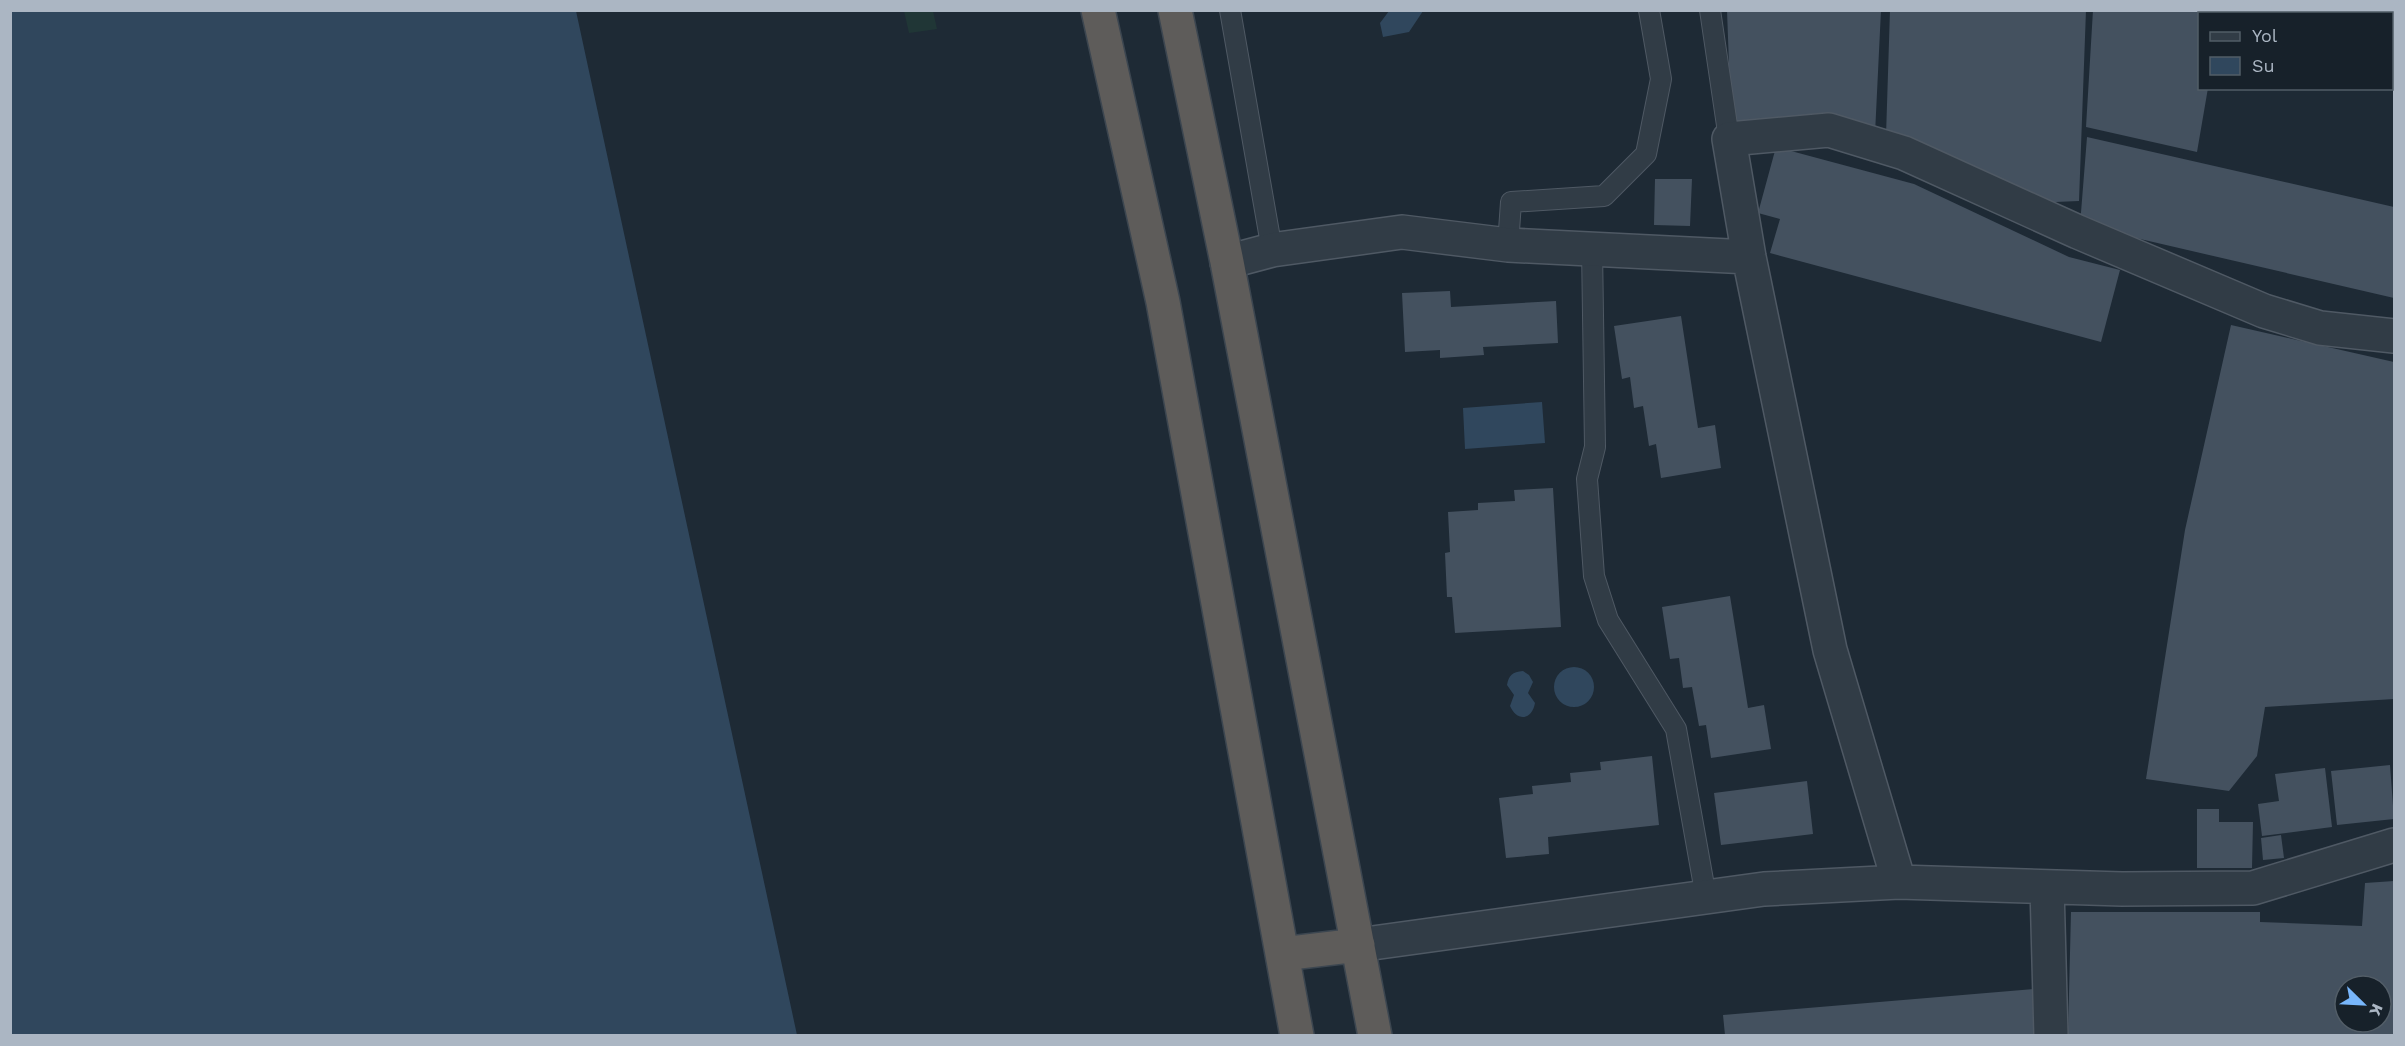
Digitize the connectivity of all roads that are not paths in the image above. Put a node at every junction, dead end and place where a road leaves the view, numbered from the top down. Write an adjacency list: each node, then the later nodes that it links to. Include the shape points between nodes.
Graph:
1 (1098, 10): 18 (highway, via 1163,302)
2 (1175, 10): 11 (highway)
3 (1230, 10): 9 (lane)
4 (1649, 10): 7 (lane, via 1661,79 1646,154 1604,196 1510,202)
5 (1710, 10): 6 (lane)
6 (1729, 140): 10 (street); 12 (street, via 1828,130 1839,133 1904,153 2264,311 2320,328)
7 (1508, 245): 8 (street); 9 (street, via 1402,232 1340,250)
8 (1592, 249): 10 (street); 16 (lane, via 1595,447 1587,479 1594,576 1608,620 1676,729)
9 (1272, 250): 11 (street)
10 (1749, 257): 14 (street, via 1830,650)
11 (1227, 262): 17 (highway)
12 (2394, 336)
13 (2394, 845): 15 (street, via 2253,888)
14 (1899, 882): 15 (street); 16 (street, via 1764,889)
15 (2047, 887): 21 (street)
16 (1706, 897): 17 (street)
17 (1358, 945): 18 (highway); 20 (highway)
18 (1282, 954): 19 (highway)
19 (1297, 1035)
20 (1375, 1035)
21 (2051, 1035)

